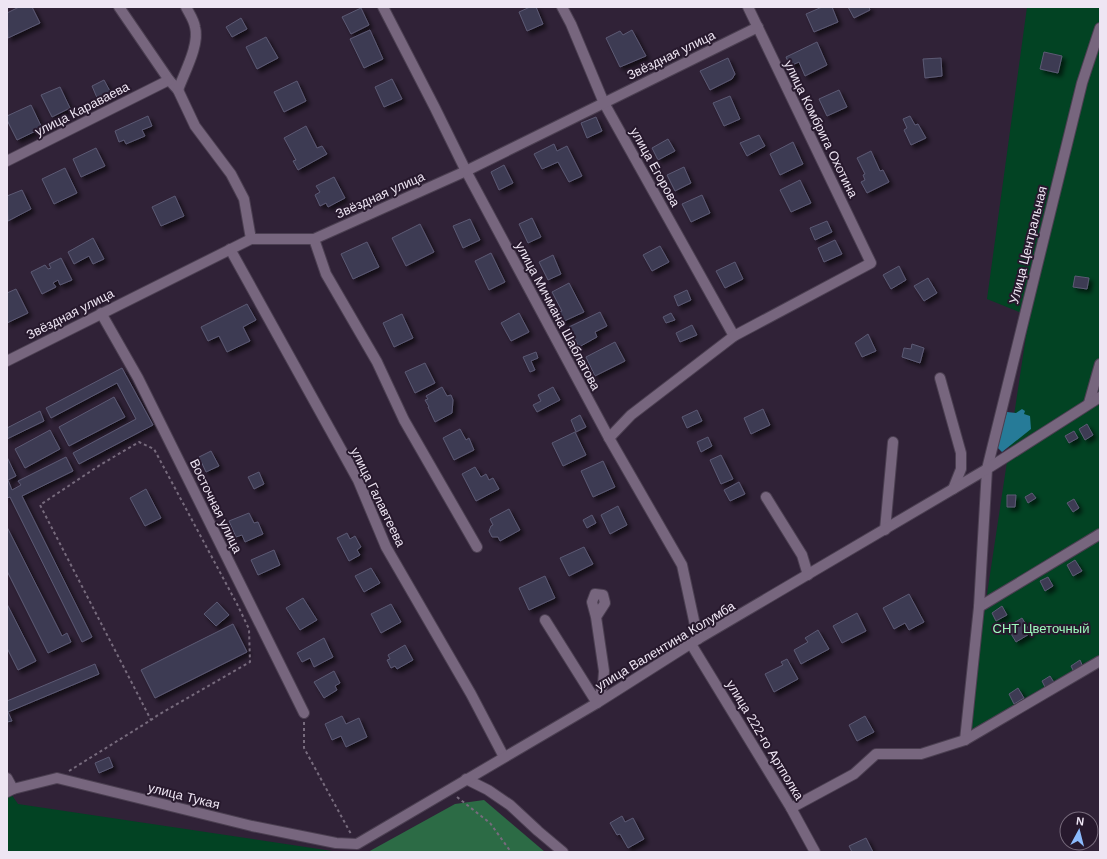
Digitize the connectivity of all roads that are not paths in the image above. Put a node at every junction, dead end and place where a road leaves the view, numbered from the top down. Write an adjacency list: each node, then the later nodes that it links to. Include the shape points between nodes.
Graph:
1 (119, 7): 8 (street)
2 (186, 7): 9 (street, via 196,36 195,46)
3 (383, 7): 12 (street, улица Мичмана Шаблатова)
4 (562, 7): 10 (street, улица Егорова)
5 (748, 7): 6 (street, улица Комбрига Охотина)
6 (758, 27): 10 (street, Звёздная улица); 17 (street, улица Комбрига Охотина, via 871,262)
7 (1100, 28): 25 (street, Улица Центральная, via 1082,83)
8 (169, 80): 9 (street); 11 (street, улица Караваева)
9 (178, 90): 13 (street, via 195,126 244,198)
10 (604, 103): 12 (street, Звёздная улица); 17 (street, улица Егорова)
11 (7, 161)
12 (466, 171): 14 (street, Звёздная улица); 23 (street, улица Мичмана Шаблатова)
13 (250, 239): 14 (street, Звёздная улица); 15 (street, Звёздная улица)
14 (314, 239): 30 (street, via 326,274 377,362 404,420)
15 (230, 248): 16 (street, Звёздная улица); 40 (street, улица Галавтеева, via 358,480 386,546)
16 (101, 313): 18 (street, Звёздная улица); 38 (street, Восточная улица, via 138,378)
17 (734, 336): 23 (street, via 631,415)
18 (7, 361)
19 (1100, 364): 22 (street)
20 (940, 378): 26 (street, via 961,453 961,469)
21 (1100, 397): 22 (street, улица Валентина Колумба)
22 (1089, 403): 25 (street, улица Валентина Колумба)
23 (609, 438): 35 (street, улица Мичмана Шаблатова, via 682,565)
24 (892, 442): 28 (street)
25 (986, 469): 26 (street, улица Валентина Колумба); 32 (street, Улица Центральная)
26 (953, 489): 28 (street, улица Валентина Колумба)
27 (766, 497): 31 (street, via 802,554)
28 (885, 530): 31 (street, улица Валентина Колумба)
29 (1100, 534): 32 (street)
30 (477, 546)
31 (808, 575): 35 (street, улица Валентина Колумба)
32 (979, 607): 39 (street, Улица Центральная)
33 (596, 617): 37 (street, via 604,671 603,686)
34 (545, 620): 37 (street)
35 (695, 641): 37 (street, улица Валентина Колумба); 44 (street, улица 222-го Артполка)
36 (1100, 661): 39 (street)
37 (597, 702): 40 (street, улица Валентина Колумба)
38 (304, 713)
39 (965, 740): 44 (street, via 921,754 876,754 854,774)
40 (504, 757): 42 (street, улица Валентина Колумба)
41 (7, 778): 43 (street)
42 (466, 779): 45 (street, улица Валентина Колумба); 46 (street, via 510,805)
43 (10, 790): 45 (street, улица Тукая, via 57,778 252,826 336,843)
44 (791, 808): 47 (street, улица 222-го Артполка)
45 (357, 844)
46 (563, 852)
47 (815, 852)

